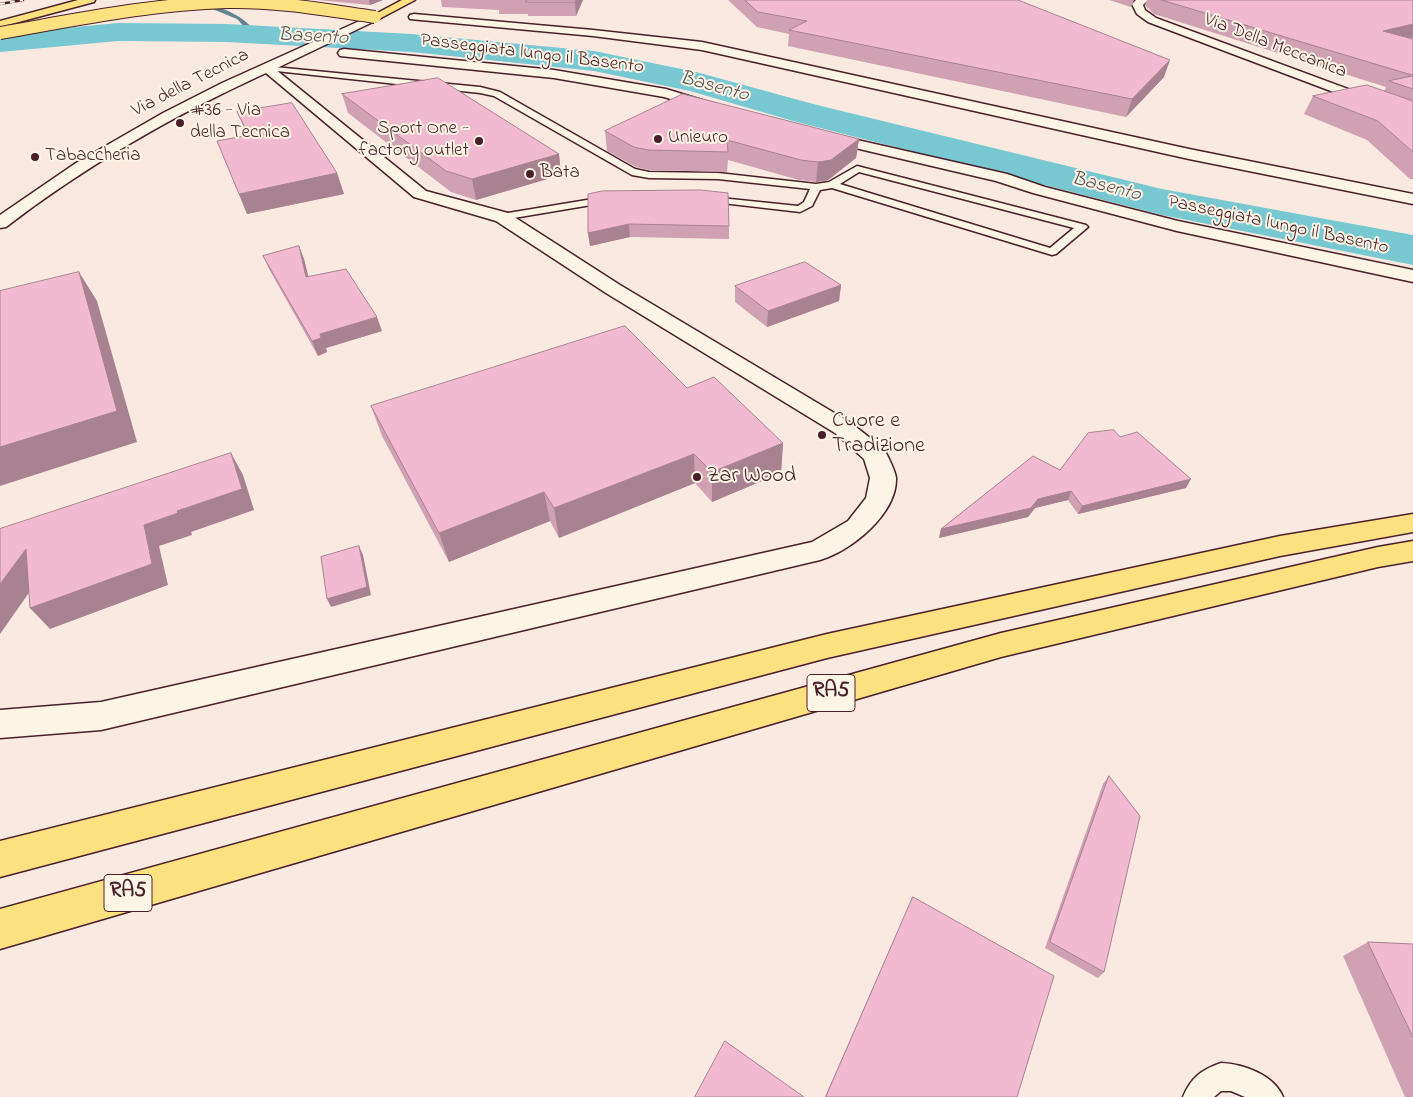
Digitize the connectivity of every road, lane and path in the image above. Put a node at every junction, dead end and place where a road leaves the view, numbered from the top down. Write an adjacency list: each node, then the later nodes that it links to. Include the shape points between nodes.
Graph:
1 (80, 0): 5 (main road)
2 (90, 0): 5 (main road)
3 (410, 0): 6 (main road, Via della Tecnica)
4 (1143, 0): 13 (street, Via Della Meccanica, via 1137,4 1141,12 1152,20)
5 (68, 6): 8 (main road)
6 (375, 17): 9 (main road, bridge, via 285,4 227,2 165,7); 11 (street, Via della Tecnica)
7 (414, 17): 19 (street, Passeggiata lungo il Basento, via 702,46 1189,154)
8 (0, 24)
9 (0, 33)
10 (344, 53): 12 (street, Passeggiata lungo il Basento, via 537,72 627,85 666,93)
11 (267, 68): 16 (lane, via 497,94 632,172 718,176); 20 (street, via 420,194); 21 (street, Via della Tecnica, via 178,111 102,153)
12 (728, 113)
13 (1413, 118)
14 (807, 133): 22 (street, Passeggiata lungo il Basento, via 1001,177 1177,226)
15 (832, 185): 15 (lane, via 1052,252 1082,227 858,169); 16 (lane)
16 (816, 187): 17 (lane, via 808,204 800,209)
17 (691, 198)
18 (623, 199): 20 (lane, via 603,199)
19 (1413, 199)
20 (502, 218): 25 (street, via 843,428 875,455 883,478 878,500 858,528 820,550 101,716)
21 (0, 223)
22 (1413, 276)
23 (1413, 523): 26 (main road, RA5, via 1280,546 827,646)
24 (1413, 551): 27 (main road, RA5, via 1001,644)
25 (0, 724)
26 (0, 859)
27 (0, 929)
28 (1197, 1097): 29 (lane, via 1203,1086 1213,1079 1226,1077 1241,1079)
29 (1269, 1097)

